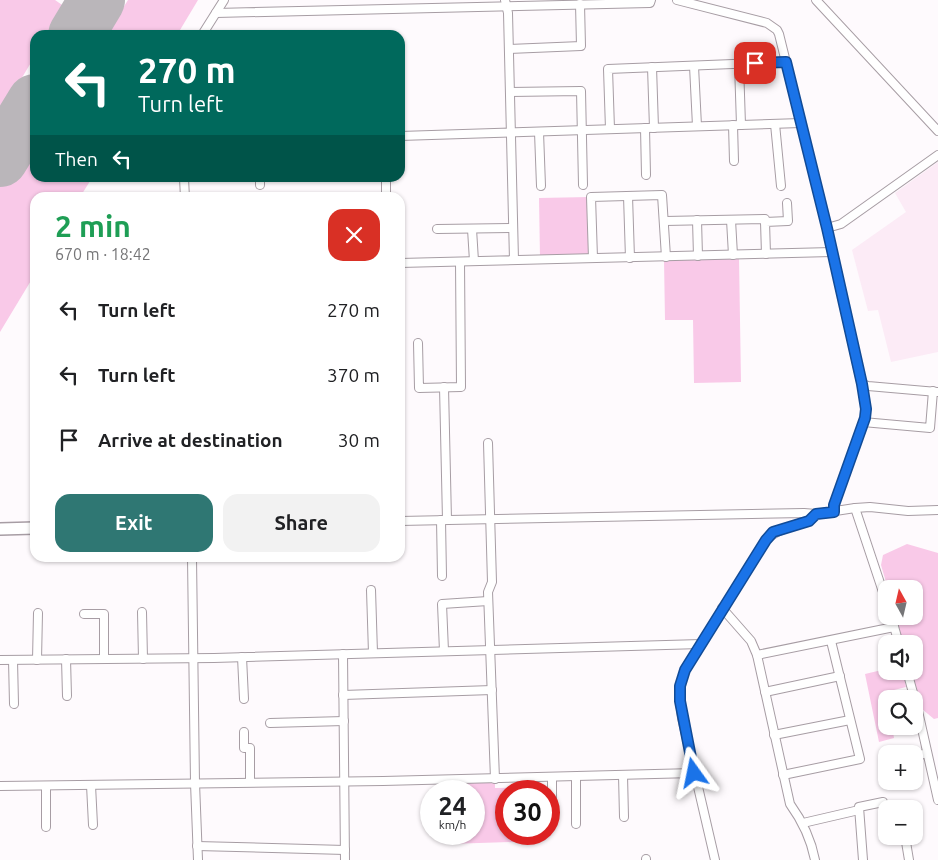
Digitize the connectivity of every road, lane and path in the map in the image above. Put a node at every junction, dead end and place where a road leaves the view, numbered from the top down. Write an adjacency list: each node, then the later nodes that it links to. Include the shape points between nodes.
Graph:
1 (224, 0): 8 (street)
2 (651, 0): 7 (street)
3 (677, 0): 11 (street, via 767,23 779,34)
4 (816, 0): 24 (street)
5 (505, 3): 6 (street); 7 (street); 10 (street)
6 (434, 4): 8 (street)
7 (580, 4): 10 (street, via 581,46)
8 (216, 13): 9 (street)
9 (205, 30)
10 (509, 49): 15 (street)
11 (786, 62): 12 (street); 16 (street)
12 (739, 64): 13 (street); 18 (street)
13 (694, 66): 14 (street); 19 (street)
14 (652, 67): 21 (street); 22 (street, via 608,69)
15 (510, 92): 23 (street, via 581,91); 26 (street)
16 (801, 123): 17 (street); 42 (street)
17 (775, 124): 18 (street); 33 (street)
18 (737, 125): 19 (street); 29 (street)
19 (696, 126): 21 (street)
20 (644, 128): 21 (street); 22 (street); 30 (street)
21 (654, 128)
22 (610, 129): 23 (street)
23 (582, 130): 25 (street); 31 (street)
24 (938, 131)
25 (539, 132): 26 (street); 32 (street)
26 (511, 133): 27 (street); 41 (street)
27 (405, 136)
28 (938, 155): 42 (street, via 841,224)
29 (734, 160)
30 (646, 175)
31 (583, 185)
32 (541, 186)
33 (781, 186)
34 (628, 196): 38 (street, via 662,195); 49 (street, via 591,197); 50 (street)
35 (787, 203): 39 (street, via 788,221)
36 (697, 220): 37 (street); 38 (street); 47 (street)
37 (731, 220): 39 (street, via 765,219); 46 (street)
38 (665, 221): 48 (street)
39 (765, 222): 45 (street)
40 (472, 228): 41 (street); 43 (street); 52 (street)
41 (513, 228): 51 (street)
42 (827, 228): 44 (street)
43 (437, 229)
44 (832, 252): 45 (street); 56 (street)
45 (766, 254): 46 (street)
46 (733, 255): 47 (street)
47 (698, 256): 48 (street)
48 (666, 257): 50 (street)
49 (593, 258): 50 (street); 51 (street)
50 (630, 258)
51 (514, 260): 52 (street)
52 (474, 261): 53 (street)
53 (460, 262): 54 (street); 57 (street, via 461,387)
54 (405, 263)
55 (418, 343): 57 (street, via 419,388)
56 (862, 384): 58 (street); 59 (street, via 866,409)
57 (444, 387): 66 (street)
58 (936, 392): 59 (street, via 930,428)
59 (863, 422): 63 (street)
60 (488, 442): 65 (street)
61 (855, 508): 62 (street, via 908,512); 63 (street); 72 (street)
62 (938, 510)
63 (834, 512): 64 (street)
64 (816, 514): 65 (street); 75 (street, via 809,521 773,532)
65 (489, 519): 66 (street); 74 (street, via 492,582)
66 (444, 520): 67 (street); 71 (street)
67 (405, 521)
68 (30, 528): 69 (street)
69 (0, 529)
70 (192, 562): 89 (street)
71 (442, 576)
72 (879, 580)
73 (371, 590): 85 (street)
74 (488, 601): 83 (street); 84 (street, via 442,604)
75 (722, 608): 82 (street); 87 (street, via 751,641)
76 (142, 612): 92 (street)
77 (38, 613): 95 (street)
78 (84, 614): 91 (street, via 104,614)
79 (894, 627): 80 (street); 81 (street)
80 (896, 635)
81 (832, 641): 87 (street); 96 (street)
82 (701, 644): 83 (street); 111 (street, via 685,670 680,686 682,718)
83 (490, 649): 84 (street); 97 (street)
84 (444, 651): 85 (street)
85 (373, 653): 86 (street)
86 (343, 654): 88 (street); 99 (street)
87 (757, 655): 98 (street)
88 (242, 657): 89 (street); 101 (street)
89 (194, 658): 92 (street); 119 (street)
90 (66, 659): 91 (street); 95 (street); 100 (street)
91 (104, 659): 92 (street)
92 (143, 659)
93 (0, 660): 94 (street)
94 (13, 660): 95 (street); 102 (street)
95 (37, 660)
96 (840, 676): 98 (street); 103 (street)
97 (492, 690): 99 (street); 116 (street)
98 (765, 692): 107 (street)
99 (343, 695): 104 (street)
100 (67, 696)
101 (244, 699)
102 (14, 704)
103 (850, 720): 107 (street); 113 (street, via 860,760)
104 (344, 721): 105 (street); 118 (street)
105 (270, 723)
106 (244, 732): 117 (street, via 244,748 250,748)
107 (774, 735): 113 (street)
108 (922, 735): 109 (street)
109 (927, 753): 110 (street); 123 (street)
110 (923, 754)
111 (694, 773): 112 (street); 136 (street)
112 (623, 775): 114 (street); 126 (street)
113 (783, 775): 127 (street, via 790,804)
114 (576, 777): 115 (street); 128 (street)
115 (552, 778): 116 (street)
116 (494, 779): 118 (street)
117 (250, 782): 118 (street); 119 (street)
118 (344, 782): 133 (street)
119 (195, 783): 120 (street); 132 (street)
120 (91, 785): 122 (street); 129 (street)
121 (0, 786): 122 (street)
122 (46, 786): 130 (street)
123 (938, 800)
124 (878, 803): 125 (street, via 859,807)
125 (859, 810): 127 (street); 138 (street)
126 (624, 817)
127 (803, 823): 137 (street)
128 (576, 824)
129 (93, 825)
130 (46, 827)
131 (906, 845): 139 (street)
132 (197, 846): 133 (street); 134 (street)
133 (345, 850): 135 (street)
134 (198, 860)
135 (346, 860)
136 (714, 860)
137 (815, 860)
138 (863, 860)
139 (909, 860)

